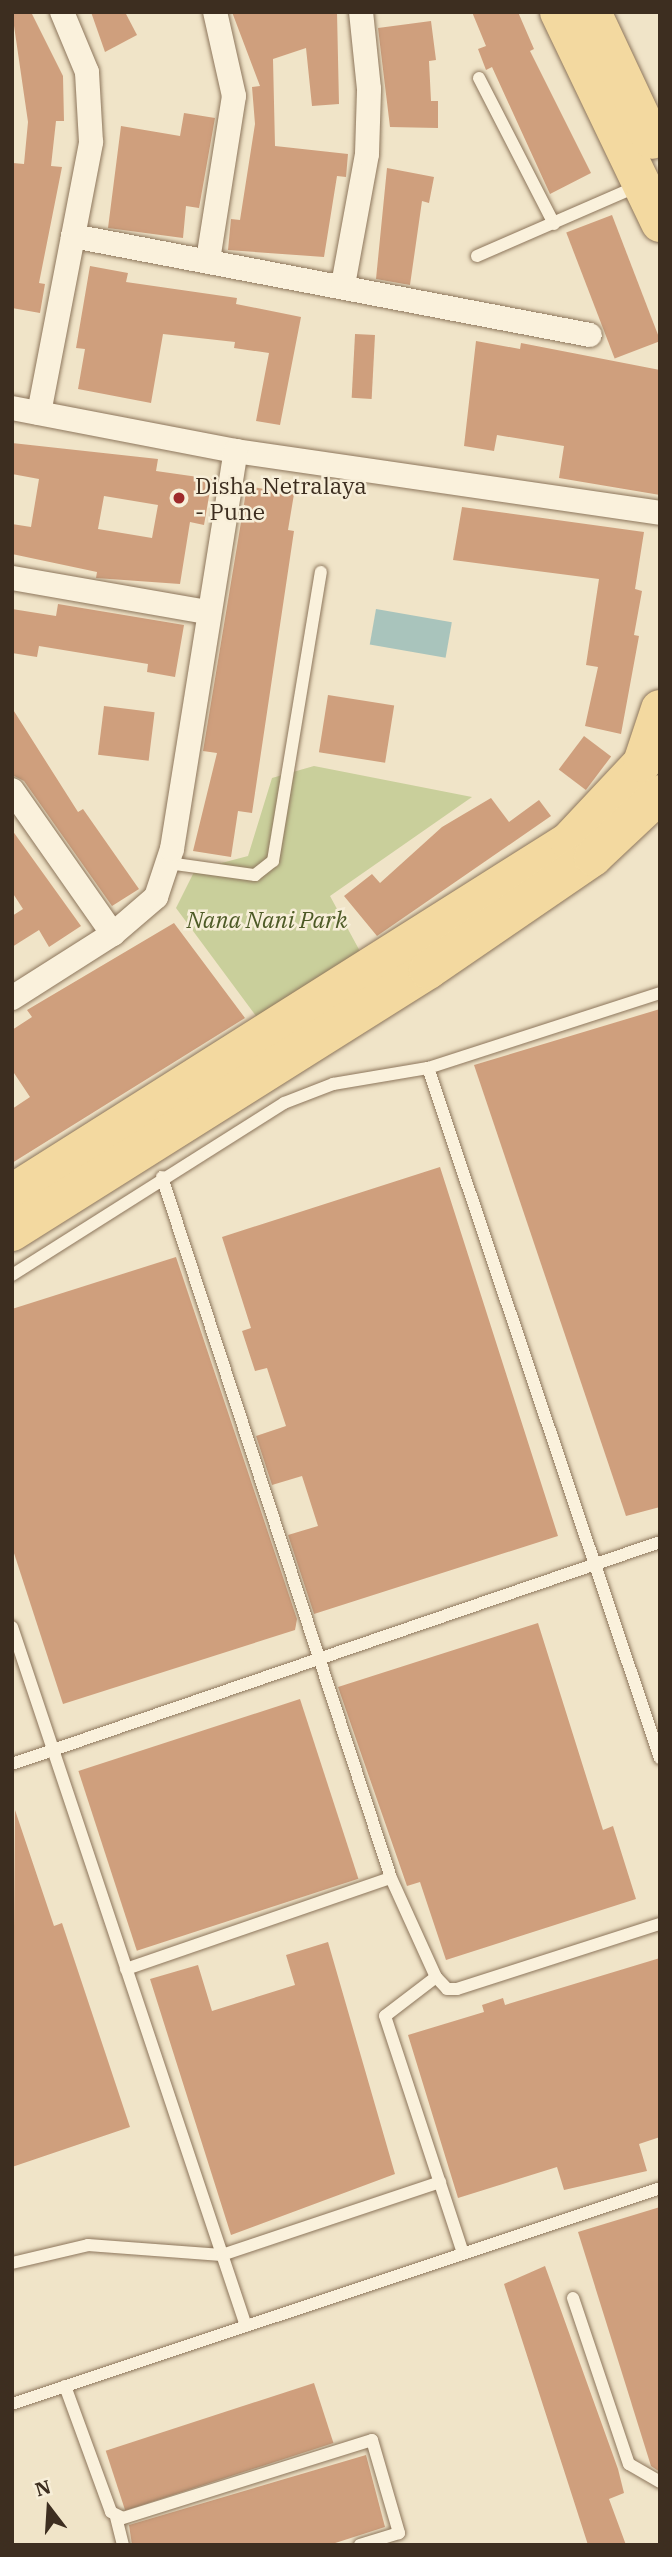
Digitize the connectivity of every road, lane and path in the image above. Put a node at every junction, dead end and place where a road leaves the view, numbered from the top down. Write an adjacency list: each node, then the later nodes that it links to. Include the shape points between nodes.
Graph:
1 (62, 12): 10 (street, via 93,104)
2 (215, 12): 12 (street, via 234,96)
3 (361, 12): 13 (street, via 369,89 367,154)
4 (559, 12): 7 (main road)
5 (592, 12): 7 (main road)
6 (479, 78): 9 (lane)
7 (654, 152): 8 (main road); 9 (lane)
8 (660, 223)
9 (554, 224): 11 (lane)
10 (73, 236): 12 (street); 16 (street)
11 (477, 256)
12 (208, 260): 13 (street)
13 (343, 285): 14 (street)
14 (590, 334)
15 (12, 408): 16 (street)
16 (39, 413): 17 (street)
17 (236, 452): 18 (street); 21 (street)
18 (649, 511)
19 (321, 572): 25 (lane, via 273,861 255,875)
20 (12, 578): 21 (street)
21 (207, 612): 25 (street)
22 (659, 716): 23 (main road)
23 (654, 777): 31 (main road, via 569,841); 32 (main road, via 593,856 428,970)
24 (12, 790): 26 (street)
25 (168, 863): 26 (street, via 156,897)
26 (113, 934): 28 (street)
27 (660, 993): 29 (lane)
28 (12, 998)
29 (428, 1068): 30 (lane, via 333,1084 284,1103); 35 (lane)
30 (162, 1177): 33 (lane); 37 (lane)
31 (12, 1193)
32 (12, 1233)
33 (12, 1275)
34 (660, 1542): 35 (lane)
35 (595, 1564): 37 (lane); 39 (lane)
36 (12, 1627): 38 (lane)
37 (319, 1661): 38 (lane); 41 (lane)
38 (52, 1751): 40 (lane); 43 (lane)
39 (660, 1758)
40 (12, 1764)
41 (391, 1878): 43 (lane); 44 (lane)
42 (660, 1924): 44 (lane, via 457,1989 447,1989)
43 (126, 1969): 48 (lane)
44 (436, 1978): 45 (lane, via 384,2016)
45 (440, 2182): 47 (lane); 48 (lane)
46 (660, 2188): 47 (lane)
47 (463, 2253): 51 (lane)
48 (222, 2255): 49 (lane, via 88,2245); 51 (lane)
49 (12, 2263)
50 (573, 2298): 54 (lane, via 629,2464)
51 (246, 2326): 52 (lane)
52 (65, 2386): 53 (lane); 55 (lane)
53 (12, 2404)
54 (660, 2482)
55 (116, 2516): 56 (lane); 57 (lane, via 129,2518 372,2440 400,2533)
56 (122, 2545)
57 (360, 2545)

